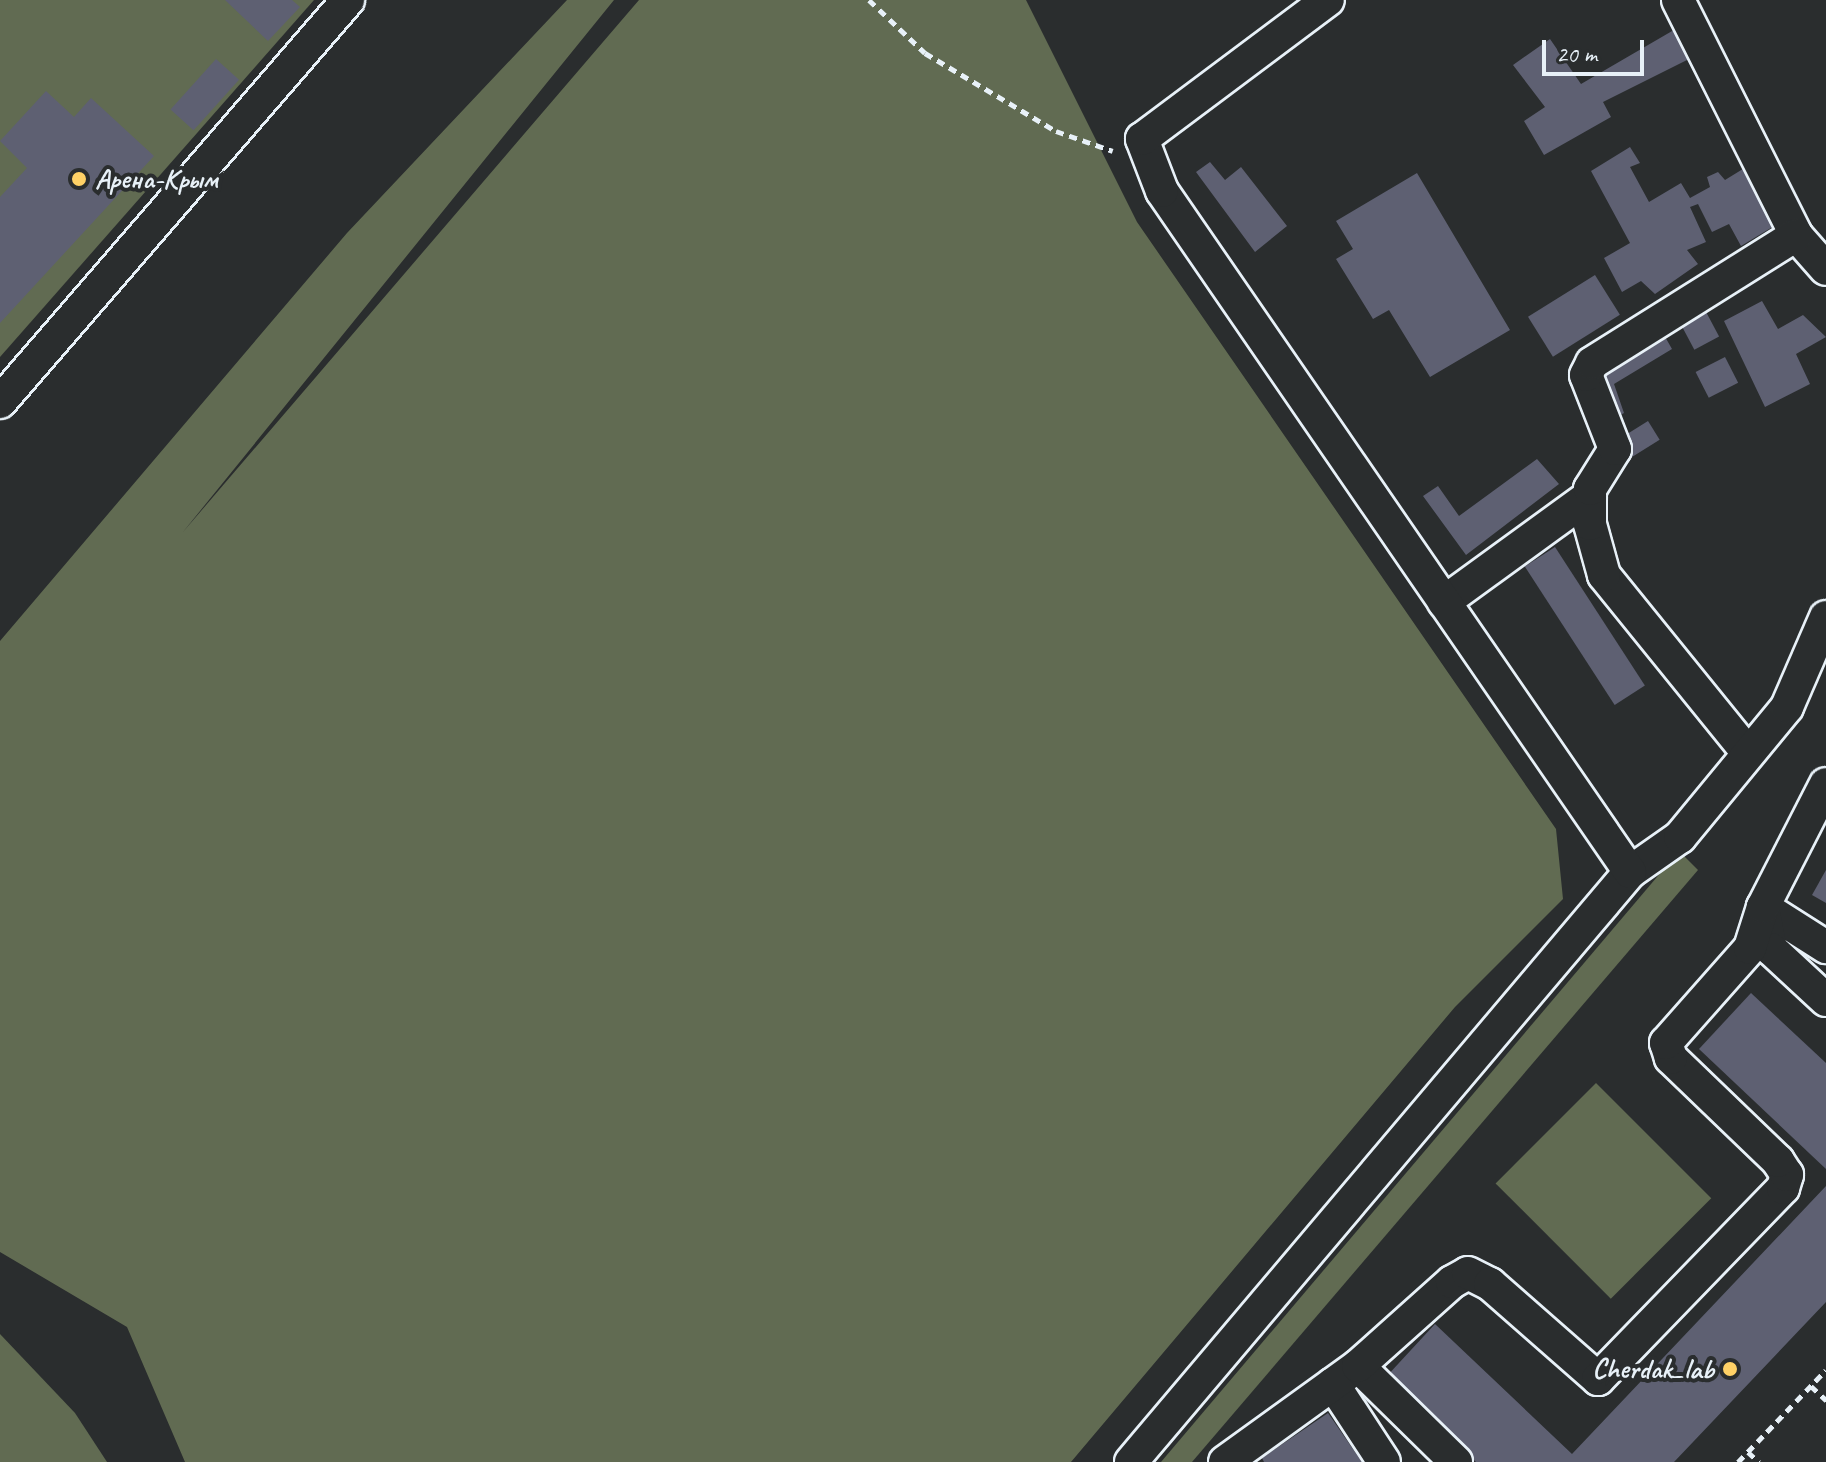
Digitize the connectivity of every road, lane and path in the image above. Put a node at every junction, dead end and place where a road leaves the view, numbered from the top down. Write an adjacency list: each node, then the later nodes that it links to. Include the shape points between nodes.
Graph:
1 (348, 0): 8 (lane)
2 (869, 0): 5 (path, via 925,53 1056,131)
3 (1328, 0): 5 (lane, via 1142,139)
4 (1678, 0): 6 (lane)
5 (1151, 164): 10 (lane, via 1162,191)
6 (1796, 235): 7 (lane); 9 (lane, via 1592,363 1586,375 1615,449)
7 (1826, 269)
8 (0, 402)
9 (1590, 496): 10 (lane); 12 (lane, via 1604,575)
10 (1444, 602): 14 (lane)
11 (1826, 617): 12 (lane, via 1787,707)
12 (1748, 753): 14 (lane, via 1680,837)
13 (1826, 784): 15 (lane)
14 (1630, 872): 23 (lane)
15 (1763, 907): 16 (lane); 17 (lane, via 1771,949); 19 (lane, via 1750,948 1666,1043 1671,1058 1778,1161 1787,1175 1783,1188 1611,1374 1598,1379 1584,1372 1468,1273)
16 (1826, 947)
17 (1826, 1000)
18 (1826, 1370): 20 (path)
19 (1345, 1375): 24 (lane); 25 (lane); 26 (lane)
20 (1811, 1386): 21 (path); 22 (path)
21 (1826, 1400)
22 (1748, 1452): 27 (path); 28 (path)
23 (1131, 1462)
24 (1225, 1462)
25 (1384, 1462)
26 (1456, 1462)
27 (1738, 1462)
28 (1759, 1462)

